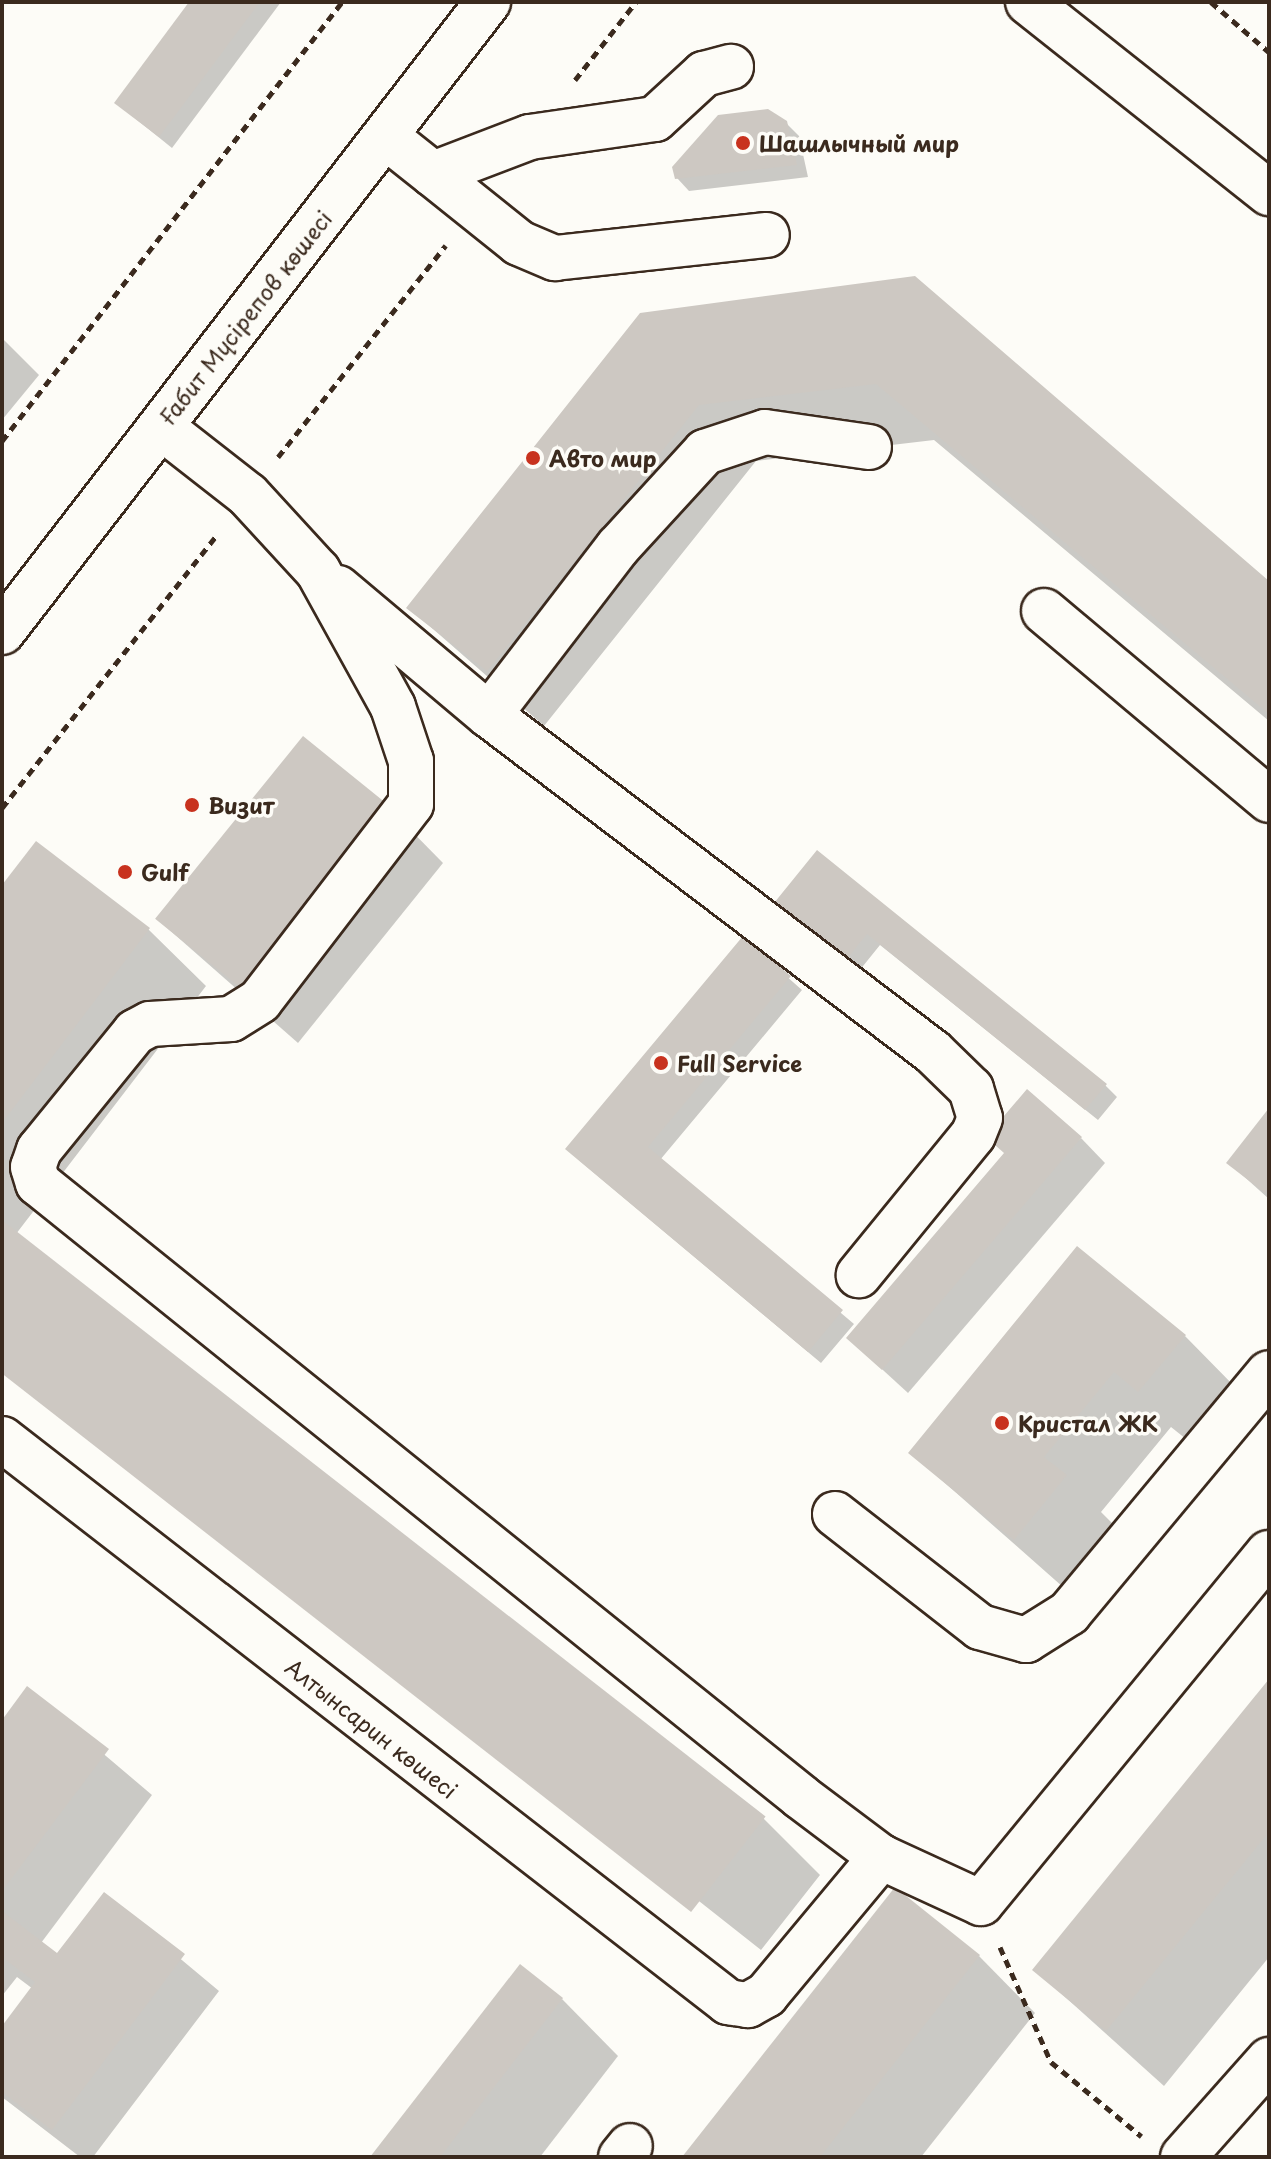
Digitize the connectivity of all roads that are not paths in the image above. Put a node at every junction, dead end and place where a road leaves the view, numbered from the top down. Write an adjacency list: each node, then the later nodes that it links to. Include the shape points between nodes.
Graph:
1 (488, 2): 4 (street, Ғабит Мүсірепов көшесі)
2 (1028, 2): 6 (street)
3 (731, 67): 5 (street, via 704,74 655,119 530,137)
4 (385, 136): 5 (street); 8 (street, Ғабит Мүсірепов көшесі)
5 (433, 174): 7 (street, via 519,243 555,258)
6 (1269, 193)
7 (767, 235)
8 (161, 427): 10 (street, via 248,495); 12 (street, Ғабит Мүсірепов көшесі)
9 (869, 447): 13 (street, via 765,432 705,452 618,547)
10 (318, 571): 13 (street); 20 (street, via 404,734 415,783 407,813 260,1001 231,1019 150,1024 135,1032 39,1150 35,1176)
11 (1044, 611): 14 (street)
12 (2, 632)
13 (489, 715): 15 (street, via 933,1052 971,1089 980,1118 973,1135)
14 (1269, 800)
15 (859, 1275)
16 (1269, 1373): 18 (street, via 1069,1613 1026,1640 980,1627)
17 (2, 1439): 20 (street, Алтынсарин көшесі, via 711,1993 748,2005 779,1982)
18 (835, 1514)
19 (1269, 1553): 20 (street, via 981,1903)
20 (881, 1857)
21 (1269, 2060): 22 (street)
22 (1169, 2152)

